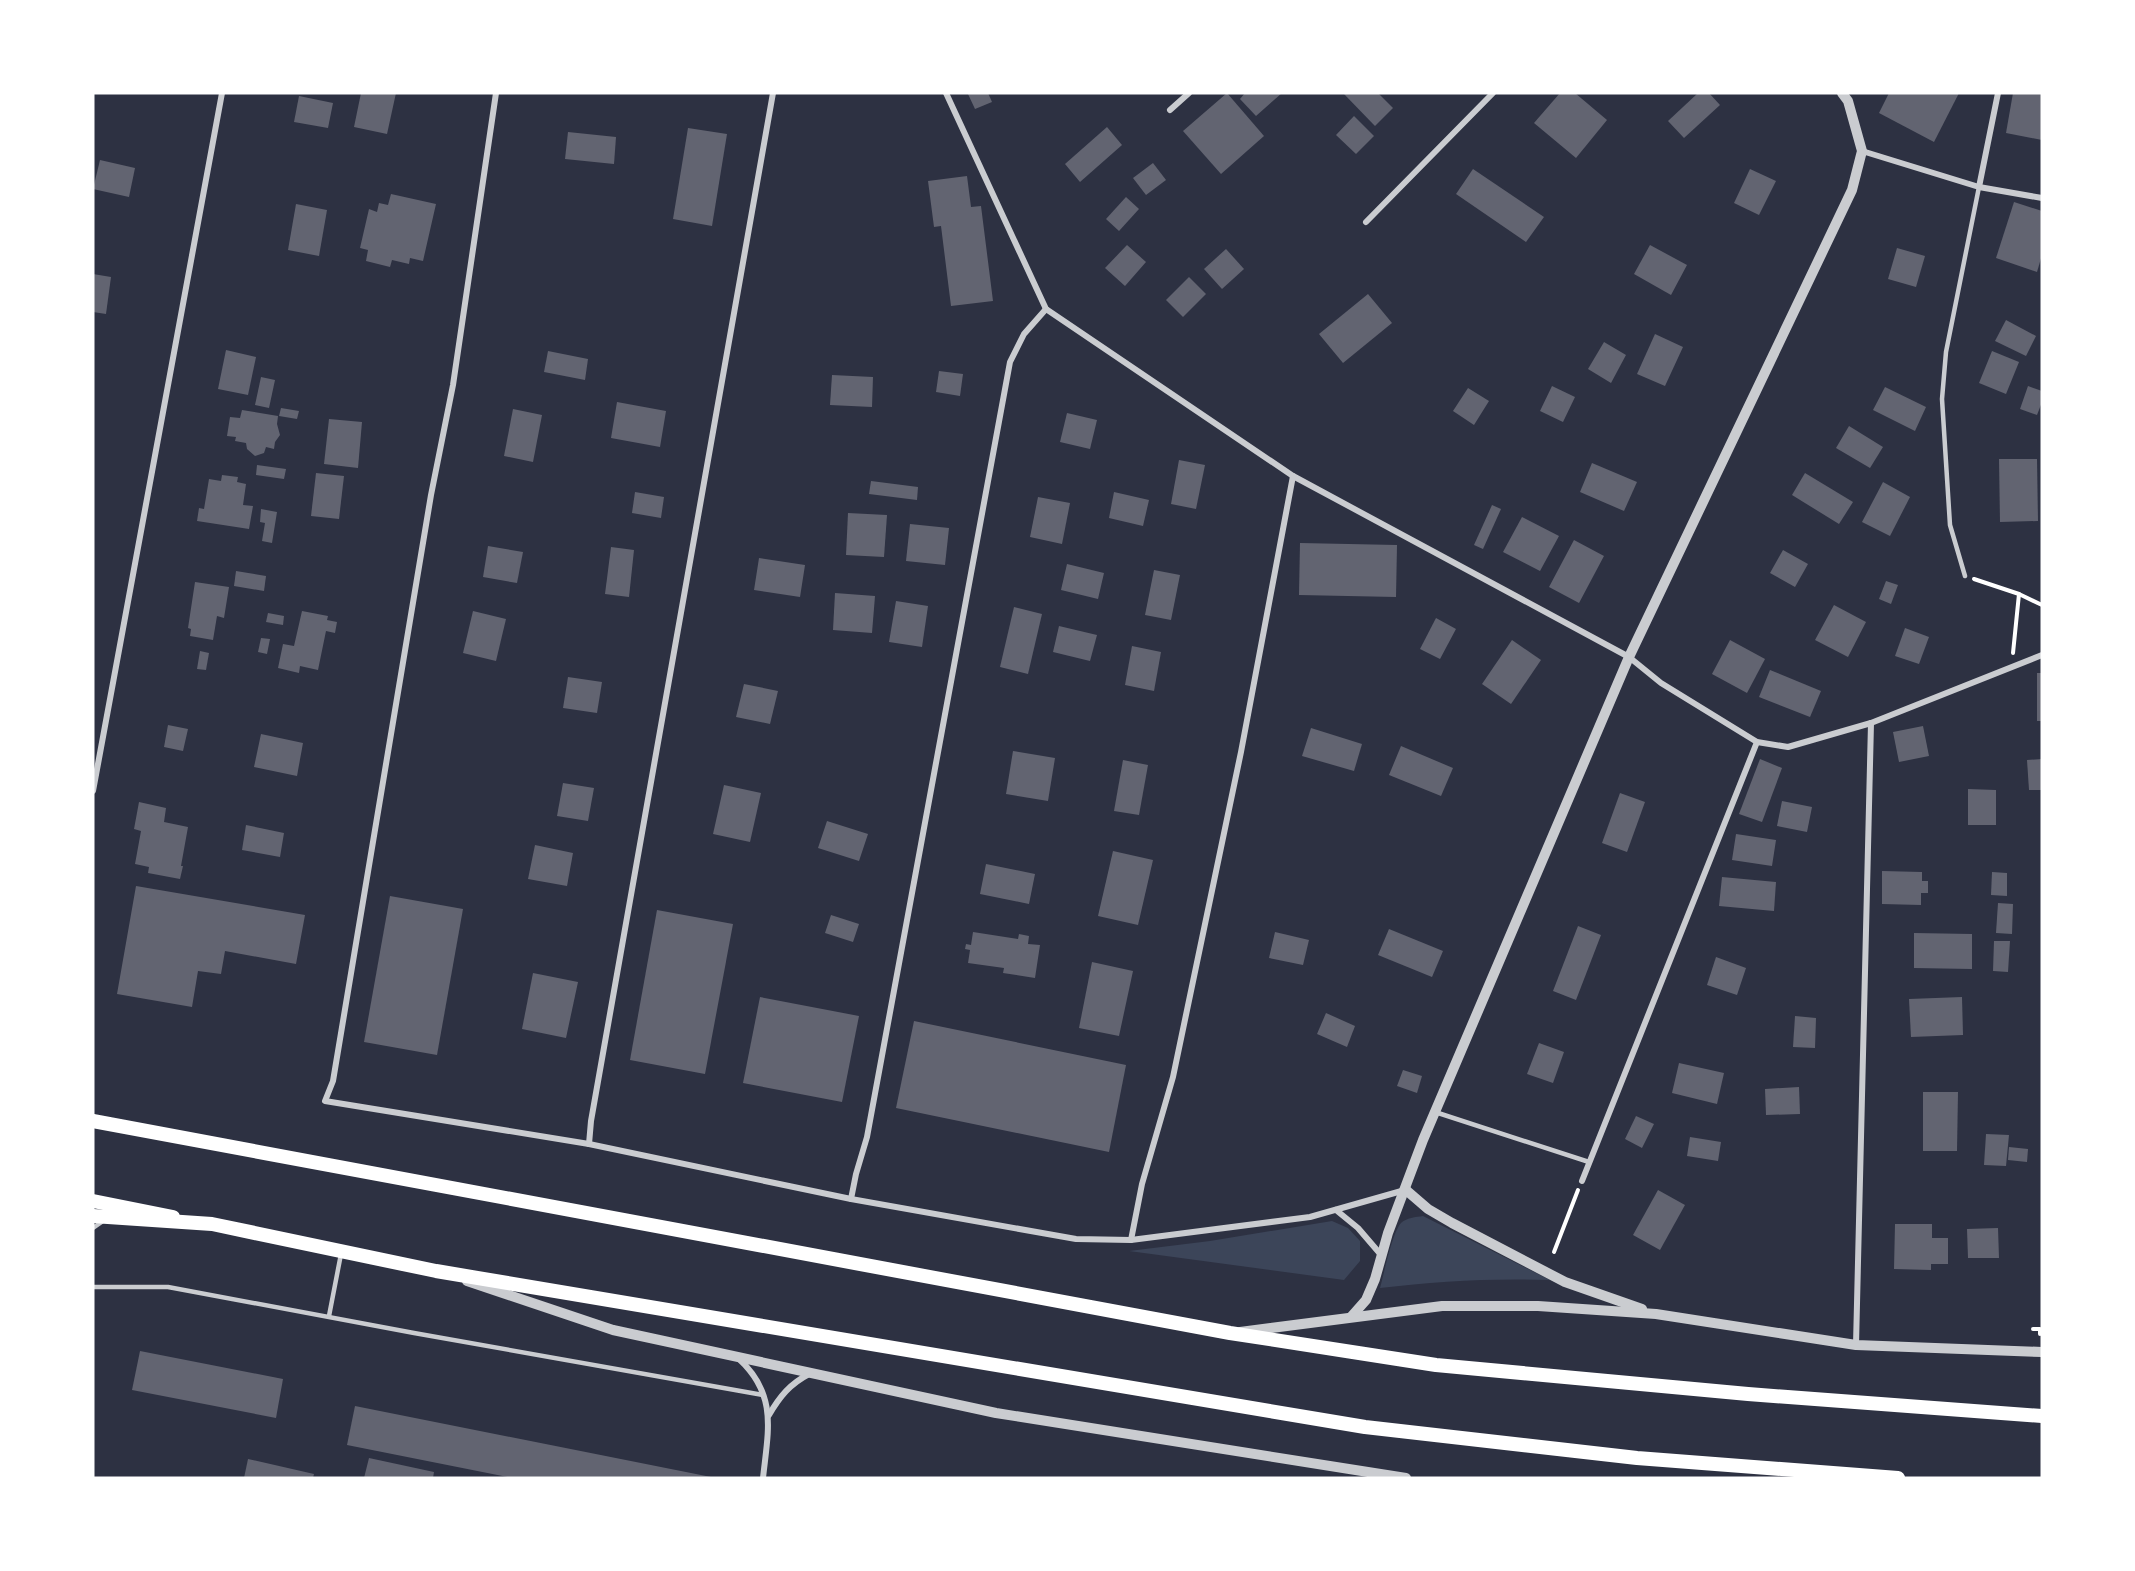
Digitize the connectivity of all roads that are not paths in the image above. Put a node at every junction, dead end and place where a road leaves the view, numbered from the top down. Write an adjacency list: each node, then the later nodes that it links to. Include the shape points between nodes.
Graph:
1 (222, 93): 21 (street)
2 (496, 93): 26 (street, via 453,385 335,1069 325,1101)
3 (773, 93): 26 (street)
4 (946, 93): 14 (street)
5 (1189, 93): 9 (street)
6 (1493, 93): 13 (street)
7 (1842, 93): 10 (street, via 1848,101)
8 (1998, 93): 11 (street)
9 (1170, 110)
10 (1862, 151): 11 (street); 18 (street, via 1852,190)
11 (1979, 187): 12 (street); 16 (lane, via 1946,352 1942,399 1950,525)
12 (2042, 198)
13 (1366, 222)
14 (1046, 309): 15 (street); 30 (street, via 1024,334 1010,362 867,1137)
15 (1293, 476): 18 (street); 37 (street, via 1178,1055 1142,1184)
16 (1965, 576)
17 (2042, 655): 19 (street)
18 (1629, 657): 20 (street, via 1661,683); 22 (street)
19 (1872, 723): 20 (street, via 1788,747); 46 (street)
20 (1757, 742): 27 (street)
21 (93, 791)
22 (1434, 1112): 27 (lane); 29 (street)
23 (93, 1116): 25 (main road)
24 (93, 1121): 25 (main road)
25 (172, 1135): 45 (main road)
26 (589, 1144): 30 (street)
27 (1589, 1162): 28 (street)
28 (1582, 1181)
29 (1406, 1190): 32 (street); 39 (street); 42 (street, via 1452,1223 1565,1282)
30 (851, 1199): 37 (street, via 1076,1239)
31 (93, 1201): 35 (main road)
32 (1336, 1210): 37 (street, via 1310,1217); 39 (street)
33 (93, 1216): 34 (main road)
34 (109, 1217): 35 (main road); 36 (lane)
35 (212, 1224): 38 (main road)
36 (93, 1228)
37 (1131, 1240)
38 (342, 1251): 40 (main road); 43 (lane)
39 (1382, 1256): 44 (street, via 1366,1300)
40 (436, 1271): 48 (street, via 614,1330); 56 (main road, via 1365,1427 1637,1458)
41 (93, 1287): 43 (lane, via 168,1287)
42 (1656, 1314): 44 (street, via 1538,1306 1442,1306); 46 (street)
43 (329, 1316): 50 (lane)
44 (1351, 1317): 45 (street)
45 (1230, 1333): 52 (main road, via 1436,1365)
46 (1856, 1345): 47 (street)
47 (2042, 1352)
48 (735, 1356): 49 (street); 50 (street, via 752,1371)
49 (811, 1372): 51 (street, via 779,1396); 53 (street, via 996,1413)
50 (763, 1395): 51 (street)
51 (769, 1415): 54 (street)
52 (2042, 1416)
53 (1353, 1474): 55 (street)
54 (763, 1478)
55 (1406, 1478)
56 (1898, 1478)

